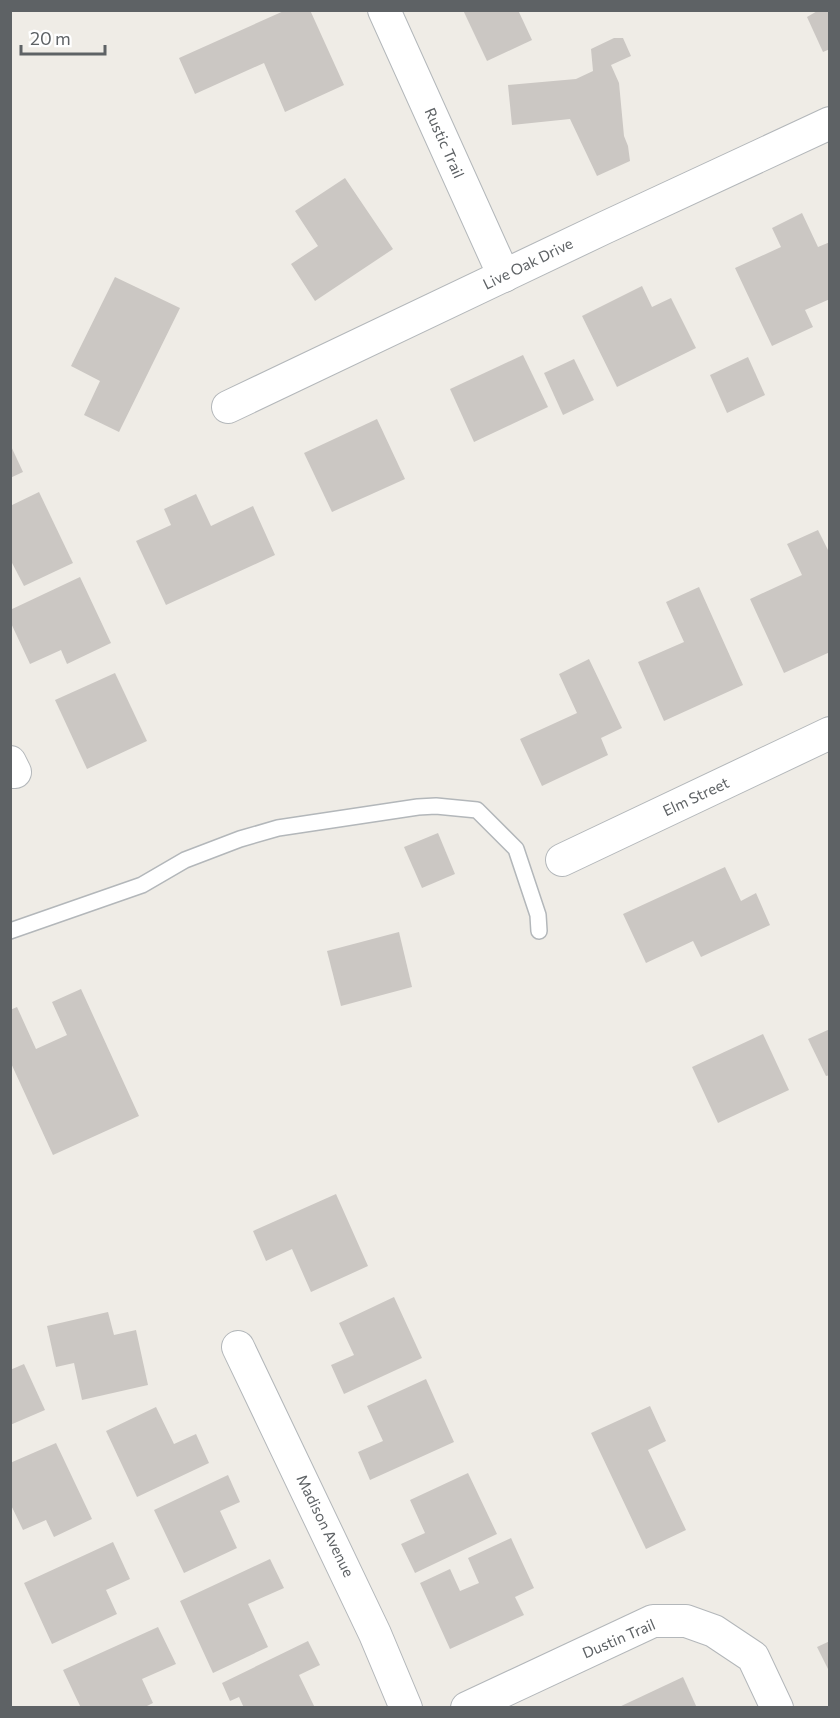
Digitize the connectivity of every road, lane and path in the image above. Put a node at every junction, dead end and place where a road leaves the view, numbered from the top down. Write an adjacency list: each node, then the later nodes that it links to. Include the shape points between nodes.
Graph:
1 (384, 10): 3 (street, Rustic Trail)
2 (830, 123): 3 (street, Live Oak Drive)
3 (504, 276): 4 (street, Live Oak Drive)
4 (228, 407)
5 (830, 733): 6 (street, Elm Street)
6 (562, 860)
7 (10, 931): 8 (lane, via 142,885 185,861 240,839 278,828 436,806 477,810 516,849 538,915)
8 (539, 931)
9 (238, 1347): 10 (street, Madison Avenue)
10 (406, 1707)
11 (467, 1707): 12 (street, Dustin Trail, via 653,1621 686,1621 714,1631 753,1657)
12 (777, 1707)

